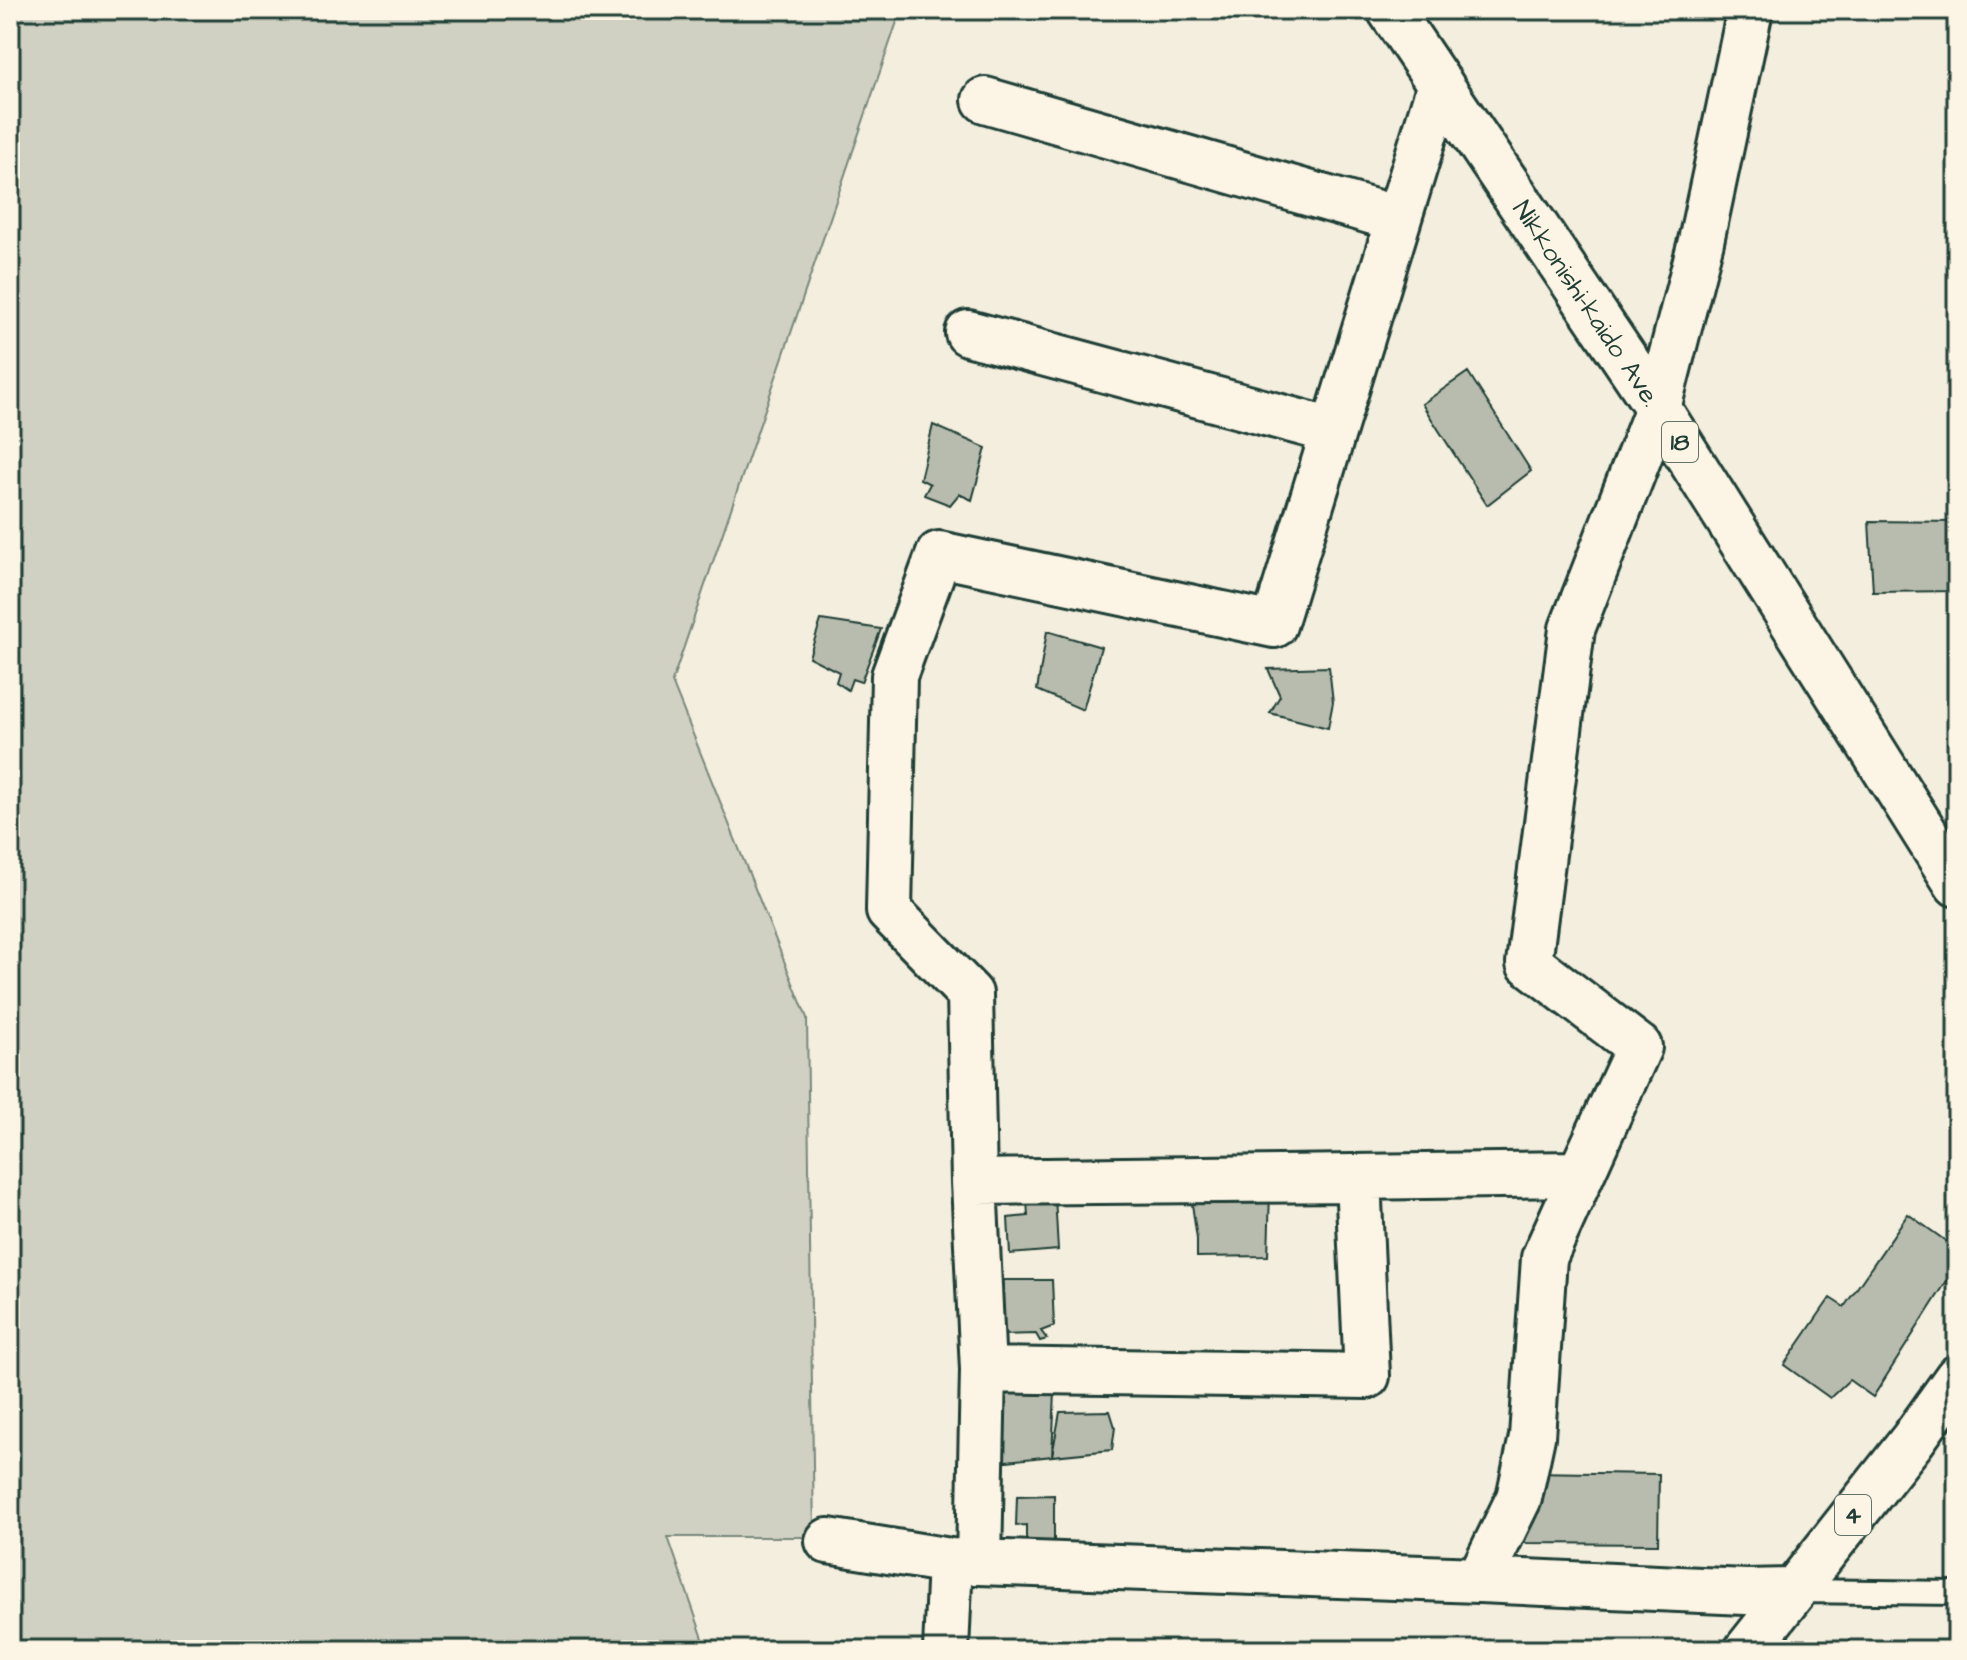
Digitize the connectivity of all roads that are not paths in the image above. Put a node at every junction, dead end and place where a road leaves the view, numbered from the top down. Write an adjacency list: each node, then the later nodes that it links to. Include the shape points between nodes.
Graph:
1 (1750, 10): 7 (main road, via 1701,241)
2 (1395, 14): 3 (main road, Nikkonishi-kaido Ave. / 18)
3 (1440, 84): 5 (main road); 7 (main road, Nikkonishi-kaido Ave. / 18)
4 (985, 100): 5 (main road)
5 (1398, 219): 8 (main road)
6 (968, 333): 8 (main road)
7 (1658, 408): 9 (main road, Nikkonishi-kaido Ave. / 18); 10 (main road, via 1572,629 1529,963)
8 (1333, 431): 11 (main road, via 1274,625 939,554 894,676 889,911 970,994)
9 (1957, 884)
10 (1639, 1047): 11 (main road, via 1580,1174); 16 (main road, via 1544,1258 1532,1437 1519,1498)
11 (982, 1182): 12 (main road); 12 (main road, via 1358,1179 1367,1376)
12 (983, 1370): 15 (main road)
13 (1957, 1378): 17 (main road, 4)
14 (828, 1541): 15 (main road)
15 (964, 1562): 16 (main road); 19 (main road)
16 (1479, 1580): 17 (main road)
17 (1793, 1591): 18 (lane); 20 (main road, 4)
18 (1957, 1593)
19 (946, 1650)
20 (1747, 1650)

